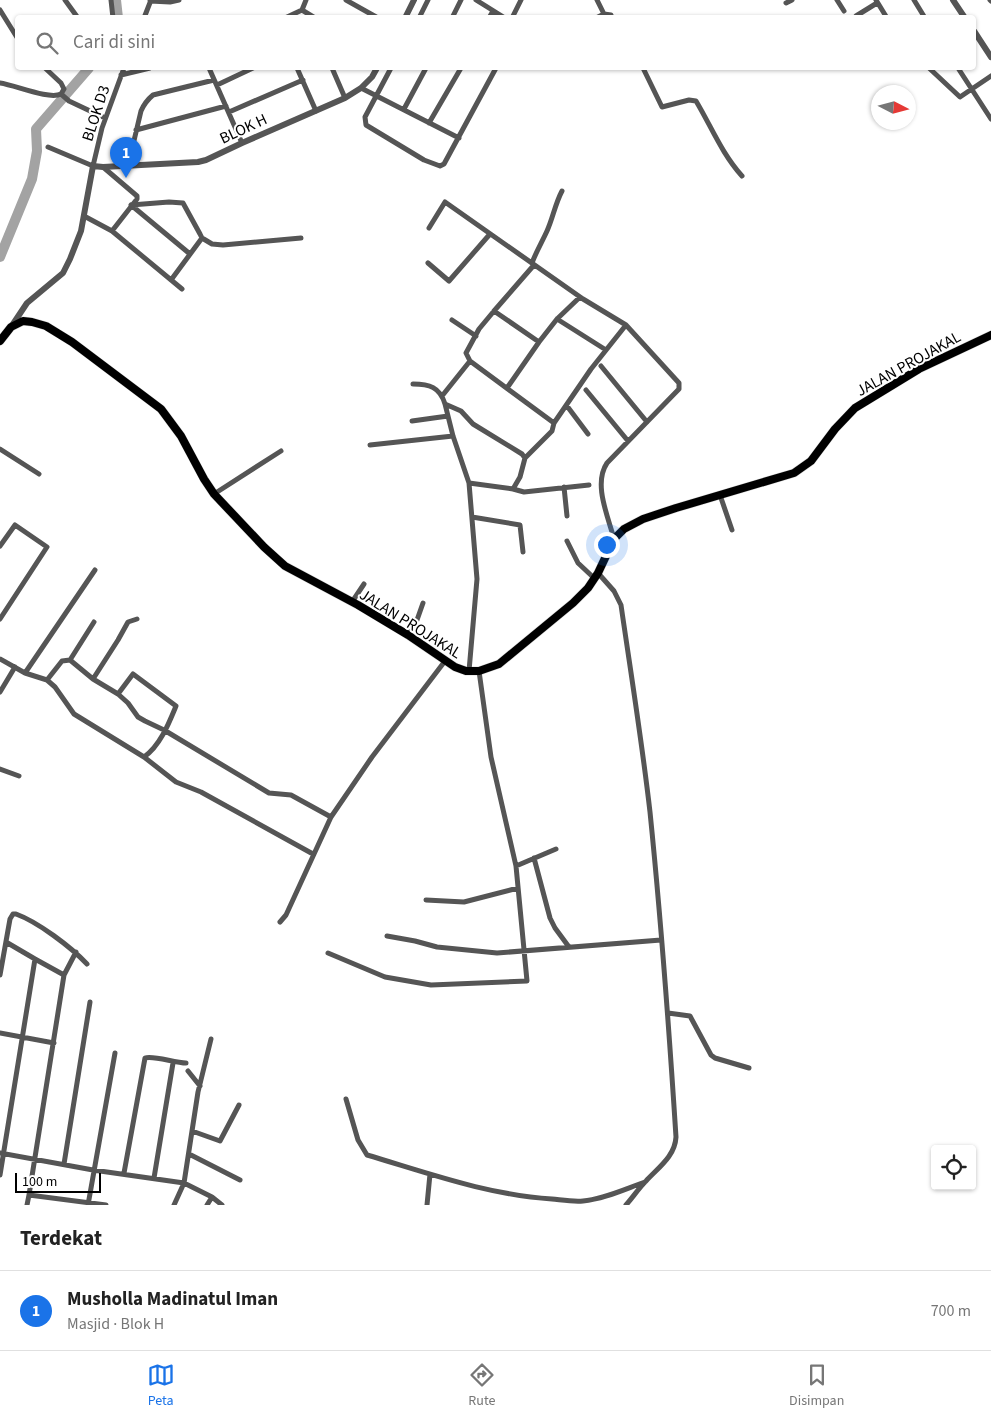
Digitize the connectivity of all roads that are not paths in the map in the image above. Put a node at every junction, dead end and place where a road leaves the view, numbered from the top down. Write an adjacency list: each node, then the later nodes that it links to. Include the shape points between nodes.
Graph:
1 (65, 0): 26 (street)
2 (111, 0): 27 (street)
3 (151, 0): 4 (street); 28 (street)
4 (179, 0)
5 (306, 0): 22 (street)
6 (346, 0): 31 (street)
7 (428, 0): 33 (street)
8 (461, 0): 34 (street)
9 (476, 0): 20 (street)
10 (490, 0): 20 (street)
11 (521, 0): 37 (street)
12 (597, 0): 25 (street)
13 (792, 0): 19 (street)
14 (837, 0): 24 (street)
15 (914, 0): 41 (street)
16 (954, 0): 42 (street)
17 (411, 1): 32 (street)
18 (876, 1): 39 (street); 40 (street)
19 (786, 3)
20 (487, 6): 23 (street)
21 (0, 10): 43 (street)
22 (302, 10): 29 (street); 30 (street)
23 (493, 11): 35 (street); 36 (street)
24 (844, 11)
25 (604, 14): 38 (street)
26 (76, 15)
27 (113, 15)
28 (145, 15)
29 (291, 15)
30 (309, 15)
31 (373, 15)
32 (406, 15)
33 (420, 15)
34 (454, 15)
35 (491, 15)
36 (500, 15)
37 (514, 15)
38 (611, 15)
39 (857, 15)
40 (885, 15)
41 (923, 15)
42 (963, 15)
43 (15, 33)
44 (976, 33): 45 (street)
45 (988, 47): 46 (street)
46 (991, 57)
47 (47, 70): 69 (street, via 61,83)
48 (123, 70): 62 (street, BLOK D3)
49 (142, 70): 62 (street)
50 (210, 70): 65 (street)
51 (248, 70): 65 (street)
52 (298, 70): 64 (street)
53 (333, 70): 71 (street)
54 (376, 70): 67 (street, BLOK H)
55 (390, 70): 70 (street)
56 (425, 70): 73 (street)
57 (460, 70): 78 (street)
58 (495, 70): 80 (street)
59 (643, 70): 86 (street, via 662,107 696,101 719,145)
60 (931, 70): 68 (street, via 960,97)
61 (959, 70): 68 (street)
62 (121, 75): 76 (street, BLOK D3)
63 (991, 76): 68 (street)
64 (302, 80): 74 (street); 75 (street)
65 (216, 82): 72 (street); 79 (street, via 153,95 144,103)
66 (0, 83): 69 (street, via 52,96)
67 (361, 88): 70 (street); 71 (street, BLOK H)
68 (972, 89): 77 (street)
69 (62, 95): 76 (street)
70 (376, 95): 73 (street); 80 (street, via 365,117 366,124 424,160 440,166 444,164)
71 (345, 98): 74 (street, BLOK H)
72 (226, 106): 75 (street); 79 (street)
73 (404, 109): 78 (street)
74 (316, 111): 81 (street, BLOK H)
75 (229, 112): 81 (street)
76 (105, 118): 83 (street, BLOK D3)
77 (991, 119)
78 (429, 123): 80 (street)
79 (136, 130): 84 (street)
80 (459, 138)
81 (242, 143): 84 (street, BLOK H, via 198,162)
82 (48, 147): 83 (street)
83 (93, 166): 85 (street, BLOK H); 89 (street)
84 (128, 166): 85 (street, BLOK H)
85 (102, 167): 88 (street, via 136,194 137,199)
86 (742, 176)
87 (562, 191): 97 (street)
88 (131, 205): 91 (street); 93 (street, via 183,203); 95 (street)
89 (84, 216): 91 (street); 105 (street, via 63,273 27,303)
90 (429, 228): 92 (street, via 445,202)
91 (112, 231): 98 (street)
92 (490, 234): 96 (street, via 449,281); 97 (street)
93 (202, 238): 94 (street, via 212,244 223,245); 95 (street)
94 (301, 238)
95 (190, 254): 98 (street)
96 (428, 262)
97 (533, 264): 100 (street); 101 (street)
98 (171, 280): 99 (street)
99 (182, 289)
100 (580, 297): 102 (street); 104 (street)
101 (494, 311): 107 (street); 109 (street)
102 (557, 319): 109 (street); 110 (street)
103 (452, 320): 107 (street)
104 (626, 325): 110 (street); 121 (street, via 680,386)
105 (11, 327): 108 (main road); 135 (main road, JALAN PROJAKAL, via 24,321 46,326 92,356 161,409 181,436)
106 (991, 335): 136 (main road, JALAN PROJAKAL, via 919,369 855,408 811,461 794,473)
107 (476, 336): 111 (street, via 466,354)
108 (0, 341)
109 (539, 342): 114 (street)
110 (606, 350): 118 (street)
111 (470, 361): 114 (street); 116 (street)
112 (601, 366): 121 (street)
113 (414, 384): 116 (street, via 429,384)
114 (507, 388): 122 (street)
115 (586, 390): 125 (street)
116 (442, 396): 117 (street)
117 (445, 404): 119 (street); 129 (street, via 461,411 468,420)
118 (567, 406): 122 (street); 123 (street)
119 (448, 416): 120 (street); 124 (street)
120 (412, 422)
121 (647, 422): 125 (street)
122 (554, 423): 129 (street, via 552,431)
123 (588, 434)
124 (453, 436): 126 (street); 131 (street)
125 (628, 441): 140 (street, via 602,470 602,492)
126 (370, 445)
127 (0, 449): 130 (street)
128 (281, 451): 135 (street)
129 (525, 458): 134 (street)
130 (39, 474)
131 (469, 483): 134 (street); 138 (street)
132 (589, 485): 133 (street)
133 (564, 488): 134 (street, via 524,492); 137 (street)
134 (513, 489)
135 (214, 494): 147 (main road, JALAN PROJAKAL, via 285,566)
136 (720, 495): 139 (street); 140 (main road, JALAN PROJAKAL, via 643,519 624,529)
137 (567, 516)
138 (472, 518): 143 (street, via 520,525); 157 (street, via 477,579)
139 (732, 530)
140 (614, 539): 145 (main road, JALAN PROJAKAL)
141 (566, 541): 145 (street, via 578,563)
142 (0, 546): 149 (street, via 14,525 47,547)
143 (523, 552)
144 (95, 570): 159 (street)
145 (596, 576): 158 (main road, JALAN PROJAKAL, via 573,603 499,664); 177 (street, via 618,596 621,605 650,810)
146 (364, 584): 147 (street)
147 (352, 602): 152 (main road, JALAN PROJAKAL)
148 (424, 604): 152 (street)
149 (0, 619)
150 (137, 619): 160 (street, via 128,622)
151 (94, 622): 154 (street)
152 (408, 635): 155 (main road, JALAN PROJAKAL)
153 (0, 659): 156 (street)
154 (70, 660): 160 (street); 161 (street, via 62,661)
155 (445, 661): 157 (main road, JALAN PROJAKAL, via 455,668); 168 (street)
156 (15, 667): 159 (street); 162 (street)
157 (469, 671): 158 (main road, JALAN PROJAKAL)
158 (479, 671): 172 (street, via 491,757)
159 (25, 672): 161 (street)
160 (93, 679): 163 (street)
161 (47, 680): 165 (street, via 74,714)
162 (0, 692)
163 (118, 694): 164 (street, via 138,717); 164 (street, via 133,674 174,703 176,708)
164 (164, 730): 165 (street, via 151,752); 168 (street, via 269,793 291,795)
165 (144, 757): 170 (street, via 176,782 201,792)
166 (0, 769): 167 (street)
167 (18, 776)
168 (331, 817): 170 (street)
169 (556, 849): 171 (street)
170 (313, 854): 175 (street)
171 (534, 858): 172 (street); 179 (street, via 550,918)
172 (516, 866): 173 (street)
173 (518, 888): 174 (street, via 464,902); 181 (street)
174 (426, 900)
175 (280, 922)
176 (386, 936): 181 (street, via 450,949)
177 (662, 940): 179 (street); 188 (street)
178 (6, 942): 180 (street, via 10,919 16,914); 183 (street); 185 (street)
179 (569, 947): 181 (street)
180 (76, 952): 184 (street); 186 (street)
181 (524, 952): 182 (street, via 526,982 442,986 385,976)
182 (328, 953)
183 (35, 959): 186 (street); 190 (street)
184 (87, 964)
185 (0, 975)
186 (64, 975): 192 (street)
187 (90, 1002): 205 (street)
188 (668, 1013): 196 (street, via 690,1016 711,1055 718,1060); 212 (street, via 676,1142 669,1157)
189 (0, 1033): 190 (street)
190 (22, 1036): 192 (street); 202 (street)
191 (211, 1039): 198 (street)
192 (54, 1043): 204 (street)
193 (115, 1053): 206 (street)
194 (173, 1062): 195 (street); 207 (street, via 145,1058); 210 (street)
195 (186, 1063)
196 (749, 1068)
197 (188, 1071): 198 (street)
198 (200, 1086): 201 (street)
199 (346, 1099): 208 (street, via 358,1140 368,1154)
200 (239, 1104): 201 (street, via 220,1140)
201 (192, 1131): 203 (street)
202 (2, 1153): 204 (street); 209 (street)
203 (189, 1154): 211 (street); 213 (street)
204 (35, 1160): 205 (street); 214 (street)
205 (64, 1164): 206 (street)
206 (93, 1170): 207 (street); 216 (street)
207 (124, 1173): 210 (street)
208 (430, 1174): 212 (street, via 499,1193 581,1201); 222 (street)
209 (0, 1175)
210 (154, 1178): 213 (street)
211 (240, 1180)
212 (645, 1182): 223 (street)
213 (184, 1184): 215 (street); 219 (street)
214 (29, 1195): 216 (street); 217 (street)
215 (212, 1197): 220 (street); 221 (street)
216 (89, 1204): 218 (street)
217 (27, 1205)
218 (106, 1205)
219 (174, 1205)
220 (208, 1205)
221 (222, 1205)
222 (427, 1205)
223 (626, 1205)

